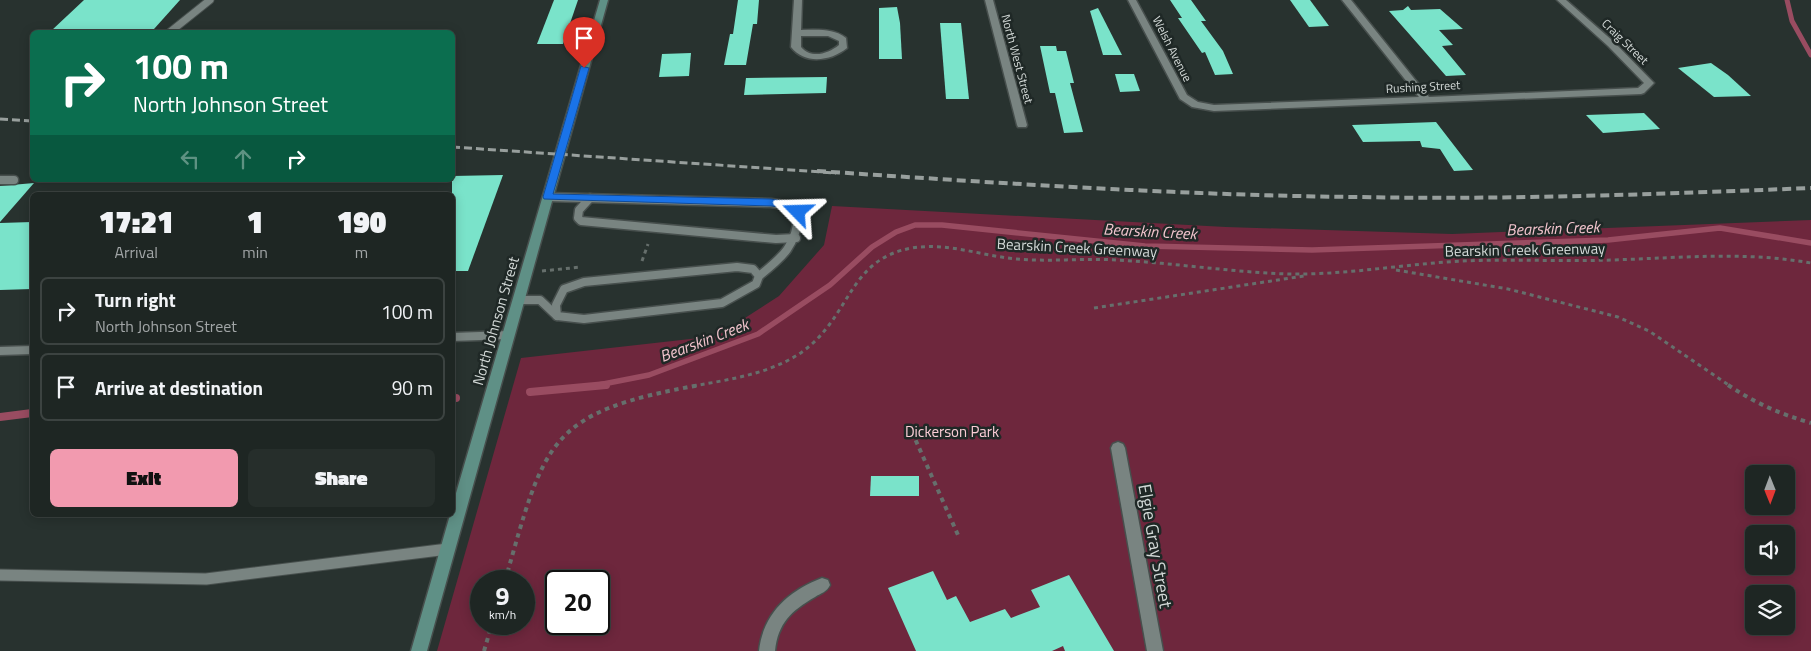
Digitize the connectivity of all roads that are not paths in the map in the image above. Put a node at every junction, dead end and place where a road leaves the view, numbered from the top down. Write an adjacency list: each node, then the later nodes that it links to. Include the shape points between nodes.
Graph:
1 (210, 0): 8 (lane)
2 (604, 0): 16 (main road, North Johnson Street)
3 (798, 0): 9 (street)
4 (989, 0): 13 (street, North West Street)
5 (1132, 0): 12 (street, Welsh Avenue, via 1182,97)
6 (1346, 0): 11 (street)
7 (1561, 0): 10 (street, Craig Street, via 1611,44)
8 (172, 30)
9 (797, 33): 9 (street, via 796,47 802,54 836,52 844,46 844,40 838,35)
10 (1648, 83): 11 (street, Rushing Street, via 1641,91)
11 (1426, 99): 12 (street, Rushing Street, via 1214,108)
12 (1195, 105)
13 (1022, 125)
14 (0, 180): 15 (lane)
15 (14, 180)
16 (548, 197): 17 (lane); 20 (main road, North Johnson Street)
17 (590, 198): 18 (lane, via 792,206 798,212); 18 (lane, via 579,210 581,221 776,239)
18 (796, 238): 19 (lane, via 781,258)
19 (759, 276): 21 (lane, via 756,284 722,303 584,318); 21 (lane, via 753,269 737,267 584,282 564,289 556,305)
20 (520, 300): 21 (lane, via 540,300); 22 (main road, North Johnson Street)
21 (557, 316)
22 (509, 335): 23 (lane); 27 (main road, North Johnson Street)
23 (455, 337)
24 (0, 350): 25 (lane)
25 (30, 350)
26 (1118, 448): 32 (street, Elgie Gray Street)
27 (448, 549): 28 (lane, via 206,579); 30 (main road, North Johnson Street)
28 (0, 575)
29 (822, 585): 31 (street, via 800,596 781,615 769,632)
30 (420, 651)
31 (767, 651)
32 (1155, 651)

